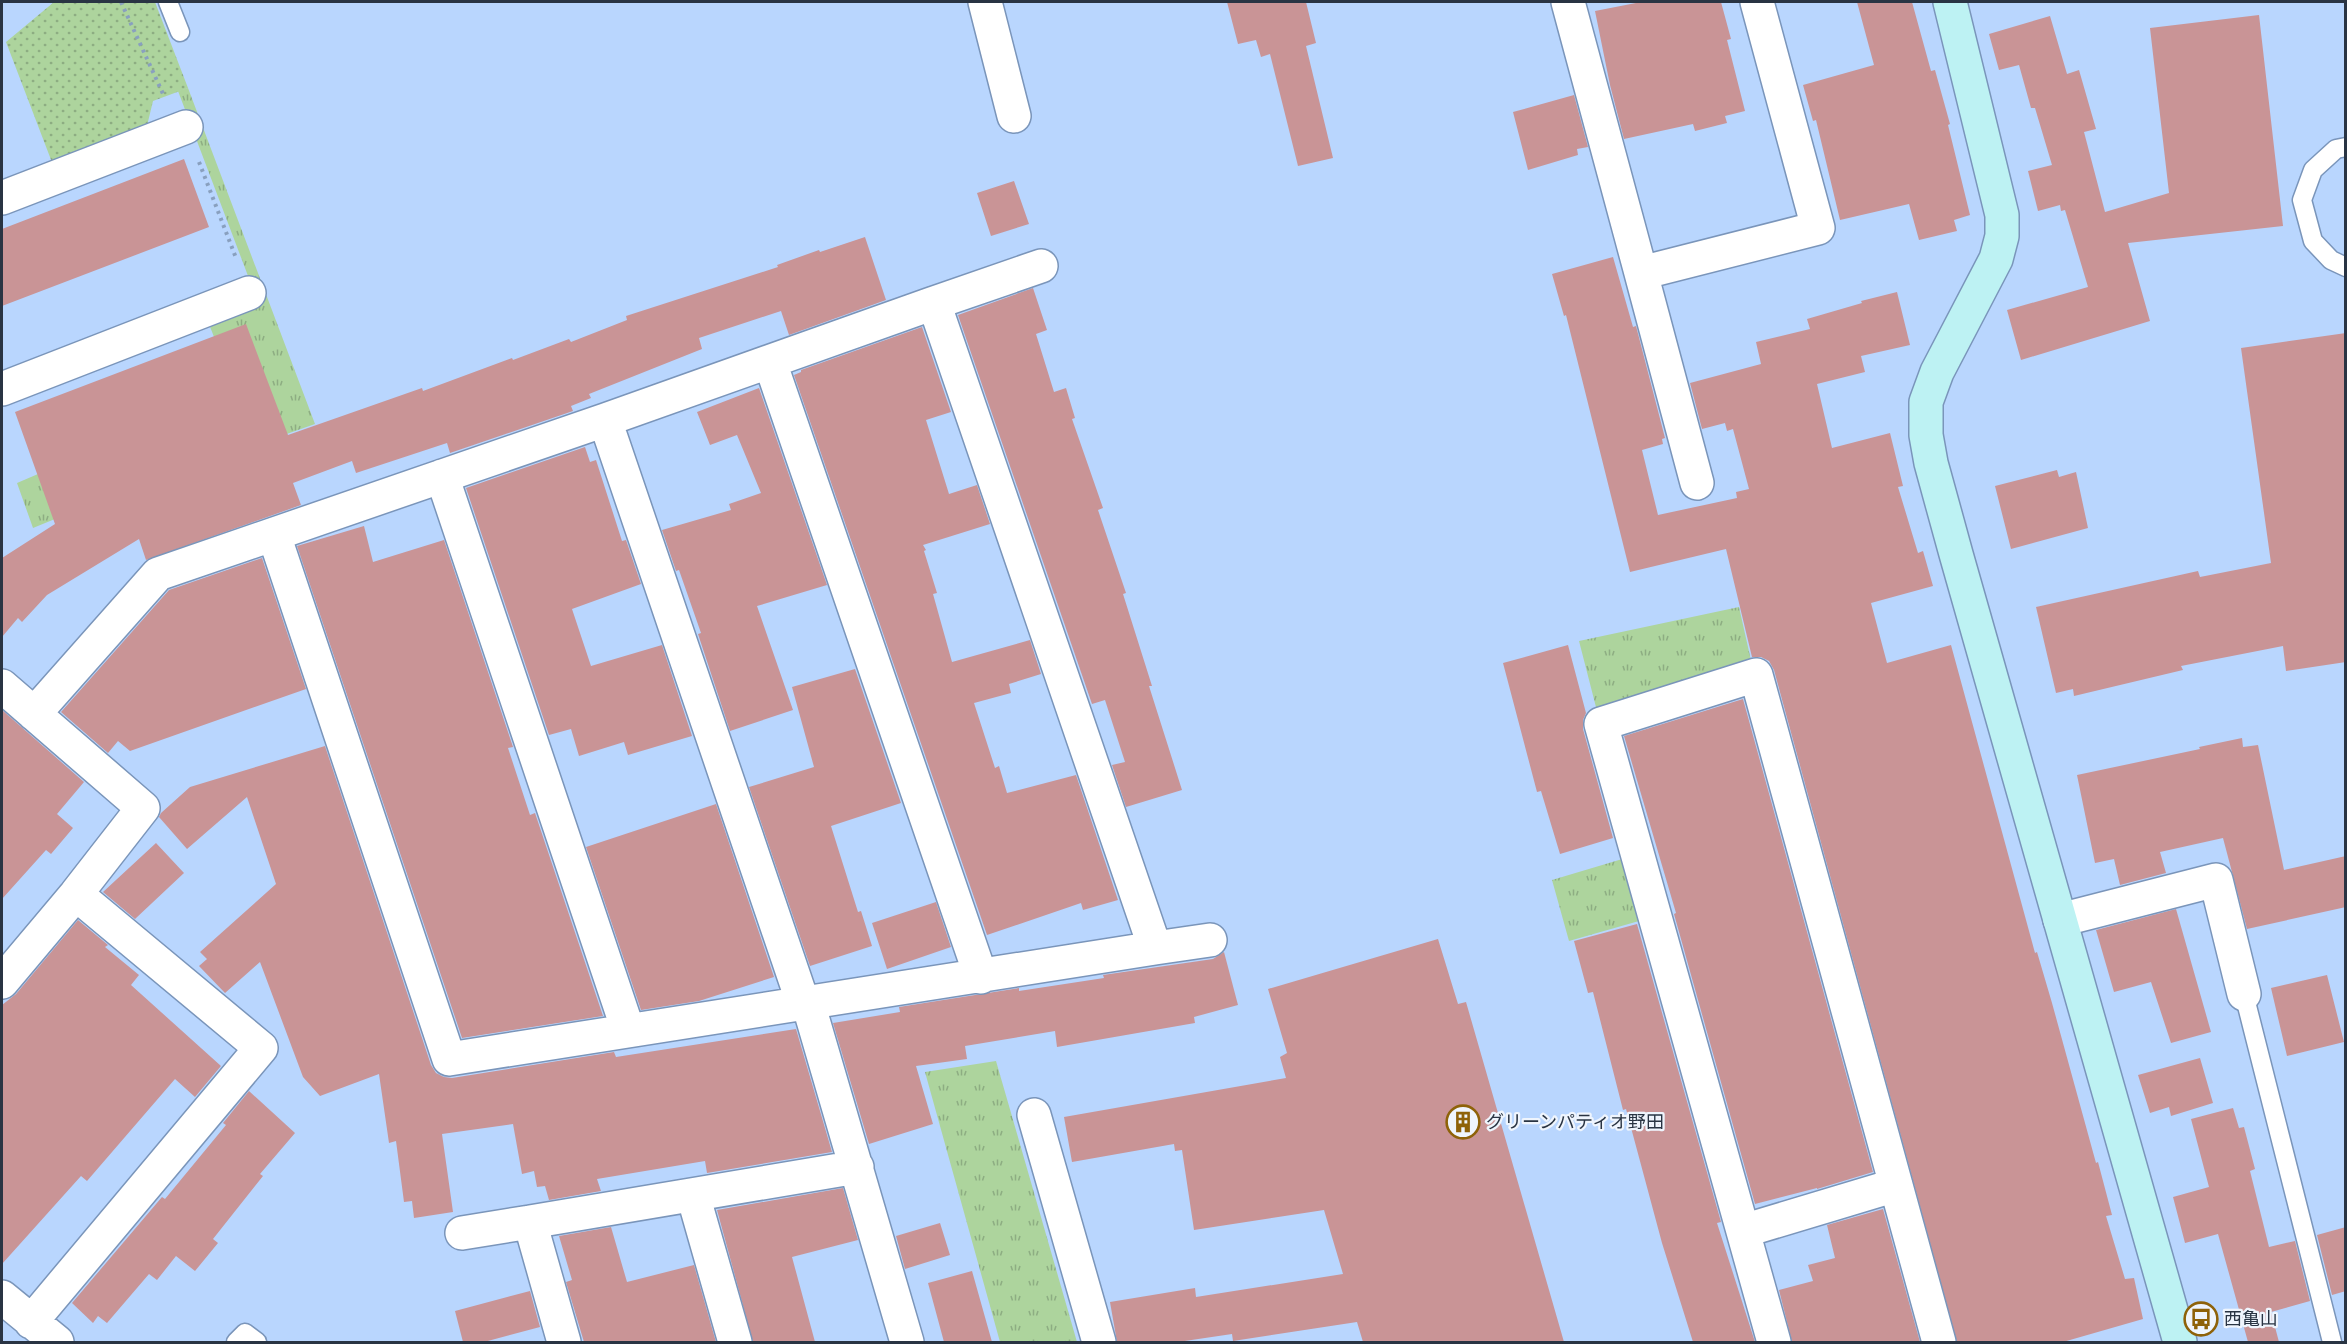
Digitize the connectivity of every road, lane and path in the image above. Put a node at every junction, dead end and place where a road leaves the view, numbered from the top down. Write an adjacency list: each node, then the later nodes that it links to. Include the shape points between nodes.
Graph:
1 (121, 2): 9 (path)
2 (168, 2): 7 (lane)
3 (985, 2): 8 (street)
4 (1568, 2): 14 (street)
5 (1757, 2): 14 (street, via 1818,228)
6 (1950, 2): 26 (street, via 2002,215 2002,236 1996,259 1937,372 1926,402 1926,435)
7 (180, 32)
8 (1014, 116)
9 (181, 129): 11 (street); 15 (path)
10 (2346, 147): 13 (lane, via 2336,149 2313,170 2302,200 2313,241 2331,260)
11 (2, 198)
12 (1041, 266): 16 (street)
13 (2346, 267)
14 (1641, 273): 21 (street)
15 (249, 293): 18 (street)
16 (934, 303): 17 (street); 28 (street)
17 (770, 362): 19 (street); 29 (street)
18 (2, 388)
19 (605, 420): 20 (street); 32 (street)
20 (442, 476): 22 (street); 33 (street)
21 (1696, 483)
22 (274, 535): 24 (street, via 158,574); 33 (street, via 449,1059)
23 (2, 686): 24 (street)
24 (34, 714): 25 (street, via 143,808)
25 (76, 894): 30 (street); 42 (street, via 261,1048)
26 (2060, 920): 31 (street, via 2216,880); 52 (street)
27 (1210, 940): 28 (street)
28 (1155, 948): 29 (street)
29 (981, 976): 32 (street)
30 (2, 982)
31 (2244, 994): 53 (lane)
32 (806, 1003): 33 (street); 35 (street)
33 (628, 1030)
34 (1034, 1115): 49 (street)
35 (857, 1167): 37 (street); 48 (street)
36 (1896, 1185): 39 (street); 39 (street, via 1756,675 1601,724); 51 (street)
37 (693, 1195): 38 (street); 47 (street)
38 (530, 1222): 40 (street); 46 (street)
39 (1743, 1231): 50 (street)
40 (462, 1233)
41 (2, 1297): 42 (street)
42 (31, 1322): 43 (street)
43 (57, 1342)
44 (236, 1342): 45 (lane, via 244,1333)
45 (257, 1342)
46 (564, 1342)
47 (735, 1342)
48 (906, 1342)
49 (1099, 1342)
50 (1774, 1342)
51 (1939, 1342)
52 (2180, 1342)
53 (2332, 1342)

